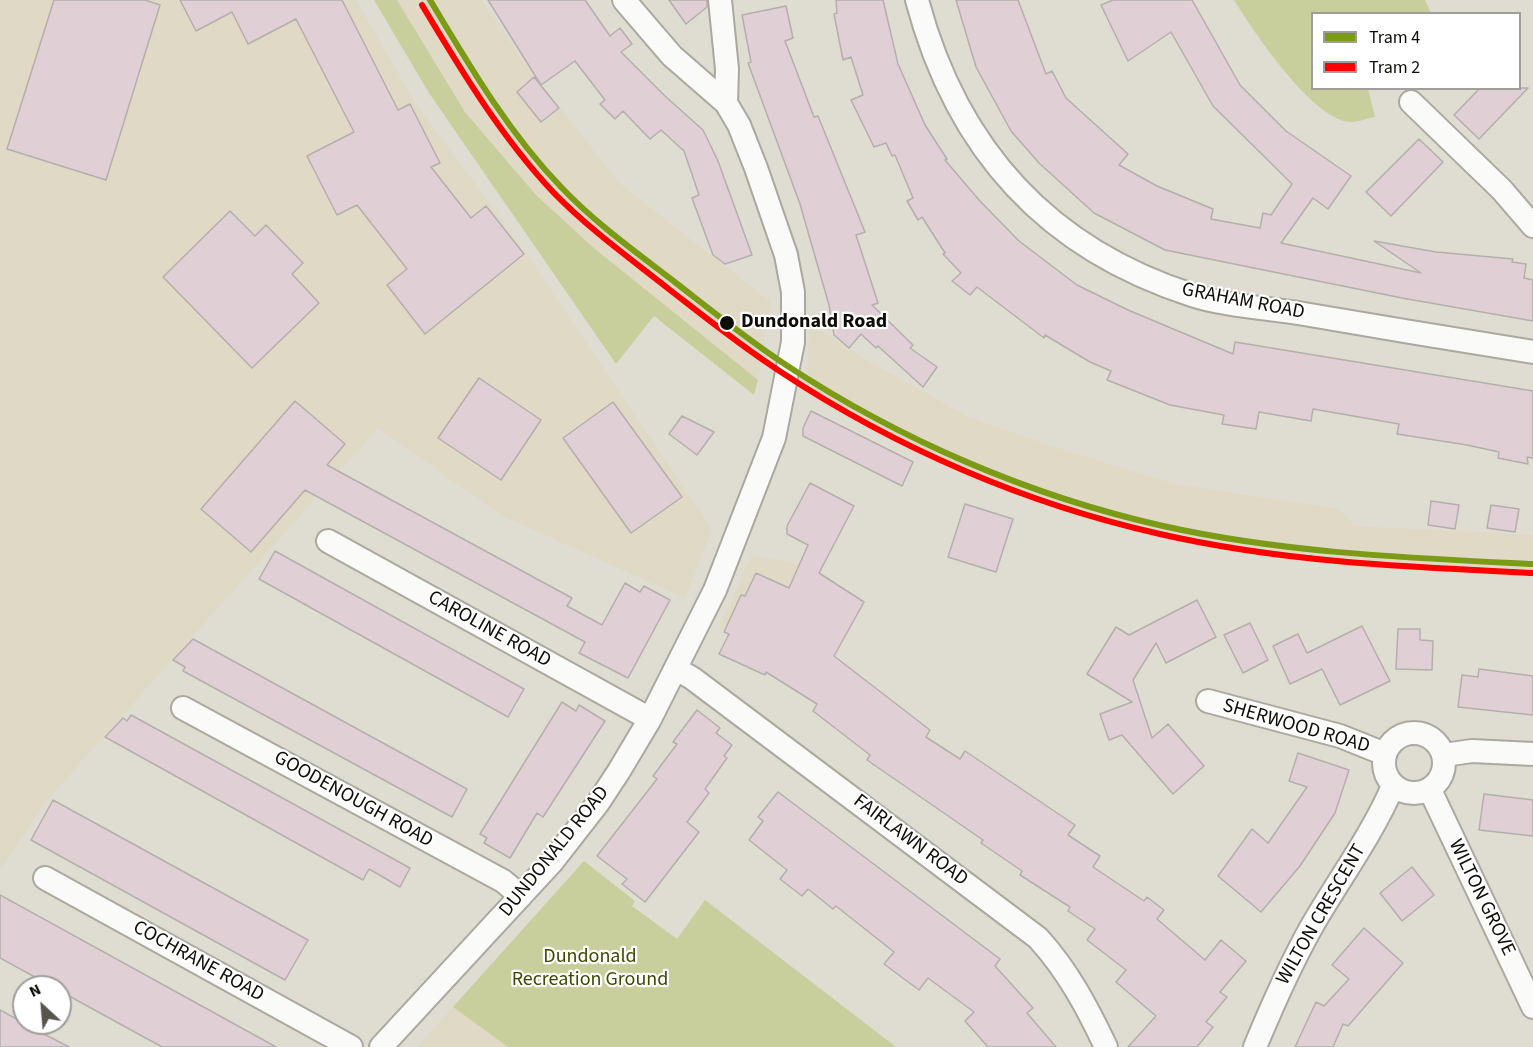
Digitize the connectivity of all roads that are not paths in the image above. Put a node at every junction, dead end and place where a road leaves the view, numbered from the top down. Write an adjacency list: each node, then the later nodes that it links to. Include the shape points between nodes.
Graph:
1 (624, 0): 5 (street, via 672,56)
2 (720, 0): 5 (street)
3 (917, 0): 7 (street, GRAHAM ROAD, via 946,88 994,164 1027,200 1116,264 1194,296)
4 (1411, 102): 6 (street, via 1502,190)
5 (726, 103): 9 (street, DUNDONALD ROAD, via 756,168 786,255 794,325 774,438 727,563)
6 (1533, 226)
7 (1533, 352)
8 (328, 541): 12 (street, CAROLINE ROAD)
9 (676, 669): 12 (street, DUNDONALD ROAD); 23 (street, FAIRLAWN ROAD, via 1038,938 1062,964)
10 (1208, 701): 13 (street, SHERWOOD ROAD, via 1340,736)
11 (183, 708): 19 (street, GOODENOUGH ROAD, via 503,882)
12 (650, 719): 19 (street, DUNDONALD ROAD, via 598,803)
13 (1385, 754): 15 (street, via 1396,739 1413,732 1432,739); 16 (street, via 1386,777)
14 (1533, 754): 15 (street, via 1472,751)
15 (1444, 755): 17 (street, via 1444,768)
16 (1393, 786): 17 (street, via 1404,793); 24 (street, WILTON CRESCENT, via 1276,995)
17 (1430, 790): 20 (street, WILTON GROVE)
18 (45, 878): 21 (street, COCHRANE ROAD)
19 (521, 896): 22 (street, DUNDONALD ROAD)
20 (1533, 1006)
21 (351, 1047)
22 (381, 1047)
23 (1106, 1047)
24 (1255, 1047)

